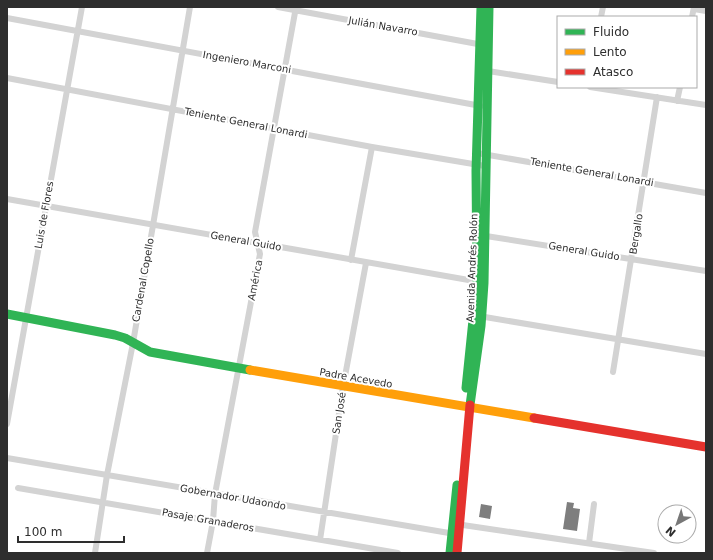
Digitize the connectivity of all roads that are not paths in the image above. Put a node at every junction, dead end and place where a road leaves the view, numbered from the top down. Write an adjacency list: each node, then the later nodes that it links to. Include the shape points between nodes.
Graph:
1 (82, 7): 10 (street, Luis de Flores)
2 (190, 7): 12 (street, Cardenal Copello)
3 (278, 7): 7 (street, Julián Navarro)
4 (481, 7): 11 (main road, Avenida Andrés Rolón)
5 (489, 7): 11 (main road, Avenida Andrés Rolón)
6 (694, 8): 8 (street)
7 (296, 9): 11 (street, Julián Navarro); 13 (street, América)
8 (706, 11)
9 (7, 18): 10 (street, Ingeniero Marconi)
10 (77, 31): 12 (street, Ingeniero Marconi); 17 (street, Luis de Flores)
11 (484, 45): 14 (main road, Avenida Andrés Rolón); 23 (main road, Avenida Andrés Rolón)
12 (182, 50): 13 (street, Ingeniero Marconi); 24 (street, Cardenal Copello)
13 (284, 69): 23 (street, Ingeniero Marconi); 25 (street, América)
14 (488, 71): 16 (street); 23 (main road, Avenida Andrés Rolón)
15 (7, 78): 17 (street, Teniente General Lonardi)
16 (557, 82)
17 (67, 88): 24 (street, Teniente General Lonardi); 32 (street, Luis de Flores)
18 (597, 88): 20 (street)
19 (680, 88): 21 (street)
20 (657, 97): 21 (street); 29 (street, Bergallo)
21 (677, 100): 22 (street)
22 (706, 105)
23 (483, 106): 27 (main road, Avenida Andrés Rolón)
24 (172, 108): 25 (street, Teniente General Lonardi); 33 (street, Cardenal Copello)
25 (274, 128): 26 (street, Teniente General Lonardi); 35 (street, América, via 255,232)
26 (372, 147): 28 (street, Teniente General Lonardi); 37 (street)
27 (481, 154): 28 (main road, Avenida Andrés Rolón); 29 (street, Teniente General Lonardi)
28 (481, 166): 34 (main road, Avenida Andrés Rolón); 40 (main road, Avenida Andrés Rolón)
29 (645, 181): 30 (street, Teniente General Lonardi); 36 (street, Bergallo)
30 (706, 193)
31 (7, 199): 32 (street, General Guido)
32 (46, 206): 33 (street, General Guido); 43 (street, Luis de Flores)
33 (152, 225): 35 (street, General Guido); 45 (street, Cardenal Copello)
34 (486, 236): 36 (street, General Guido); 40 (main road, Avenida Andrés Rolón)
35 (258, 244): 37 (street, General Guido); 47 (street, América, via 260,254)
36 (632, 259): 39 (street, General Guido); 44 (street, Bergallo)
37 (351, 260): 38 (street, General Guido)
38 (366, 263): 40 (street, General Guido); 49 (street, San José)
39 (706, 271)
40 (481, 282): 42 (main road, Avenida Andrés Rolón)
41 (7, 314): 43 (main road, Padre Acevedo)
42 (478, 316): 44 (street); 50 (main road, Avenida Andrés Rolón)
43 (26, 317): 45 (main road, Padre Acevedo, via 115,335); 51 (street, Luis de Flores)
44 (619, 339): 46 (street); 48 (street, Bergallo)
45 (132, 343): 47 (main road, Padre Acevedo, via 150,352); 54 (street, Cardenal Copello)
46 (706, 354)
47 (238, 369): 49 (main road, Padre Acevedo); 56 (street, América)
48 (613, 372)
49 (343, 387): 50 (main road, Padre Acevedo); 59 (street, San José)
50 (467, 408): 52 (main road, Padre Acevedo); 61 (main road, Avenida Andrés Rolón)
51 (7, 424)
52 (706, 447)
53 (7, 458): 54 (street, Gobernador Udaondo)
54 (107, 475): 56 (street, Gobernador Udaondo); 57 (street, Cardenal Copello)
55 (18, 488): 57 (street, Pasaje Granaderos)
56 (215, 494): 59 (street, Gobernador Udaondo); 60 (street, América)
57 (103, 502): 60 (street, Pasaje Granaderos); 65 (street, Cardenal Copello)
58 (594, 504): 64 (street)
59 (324, 512): 62 (street, Gobernador Udaondo); 63 (street, San José)
60 (213, 521): 63 (street, Pasaje Granaderos); 66 (street, América)
61 (456, 524): 62 (main road, Avenida Andrés Rolón); 64 (street)
62 (455, 534): 68 (main road, Avenida Andrés Rolón); 69 (main road, Avenida Andrés Rolón)
63 (320, 540): 67 (street, Pasaje Granaderos)
64 (589, 543): 70 (street)
65 (95, 553)
66 (207, 553)
67 (398, 553)
68 (450, 553)
69 (457, 553)
70 (654, 553)

